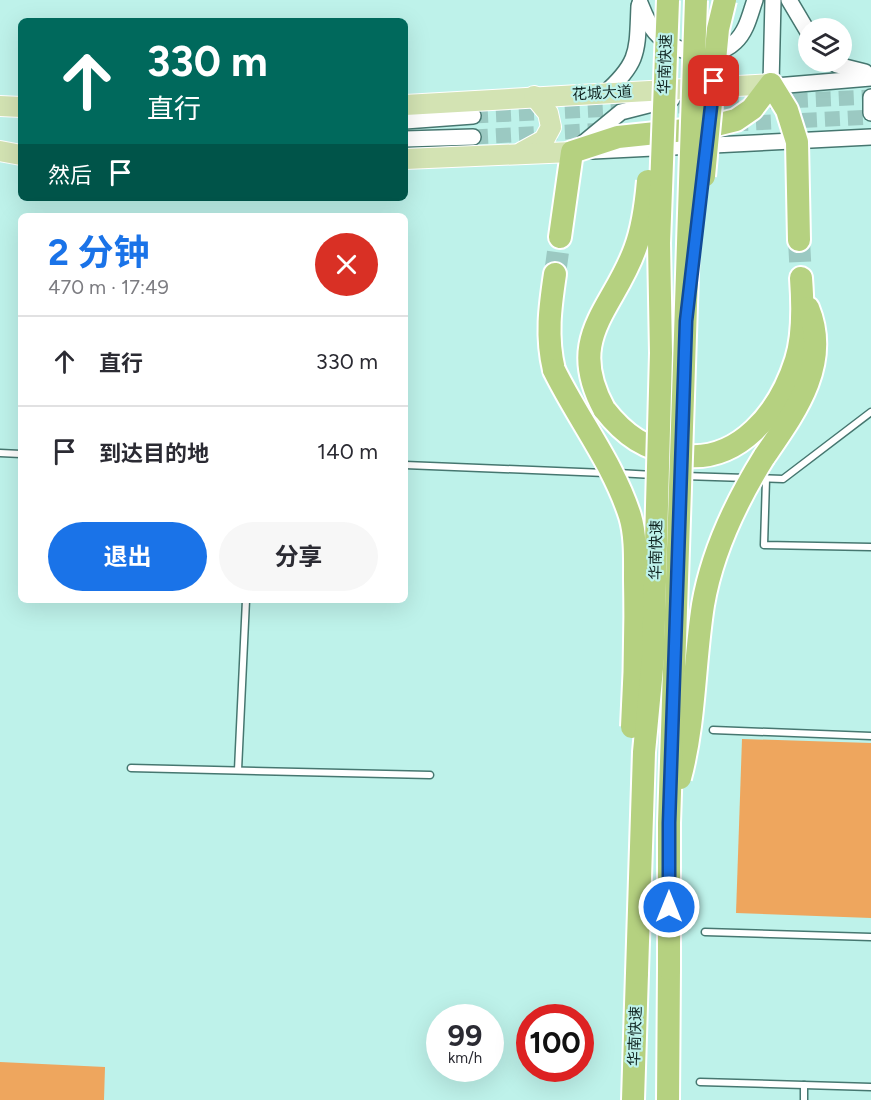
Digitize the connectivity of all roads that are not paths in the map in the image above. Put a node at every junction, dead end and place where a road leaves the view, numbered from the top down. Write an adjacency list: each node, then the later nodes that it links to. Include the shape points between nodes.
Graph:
1 (668, 0): 9 (highway, 华南快速, bridge)
2 (696, 0): 36 (highway, 华南快速, bridge)
3 (725, 0): 36 (highway, bridge, via 718,29)
4 (755, 0): 7 (street, via 737,41 726,49 707,53 685,51 669,44 653,29)
5 (773, 0): 12 (street)
6 (789, 0): 8 (street)
7 (640, 2): 13 (street, via 637,52 625,76)
8 (800, 18)
9 (666, 52): 41 (highway, bridge, via 655,97 646,206 635,249 597,319 592,338 596,394 619,428 635,441 666,453 707,454 747,438 776,404 790,375 801,333 802,286 814,322 815,363 809,383); 52 (highway, 华南快速, bridge, via 653,658)
10 (852, 70): 11 (street)
11 (871, 76): 12 (street, 花城大道)
12 (771, 84): 13 (main road, 花城大道); 26 (highway, via 787,110); 29 (street, via 749,93 658,102 621,112); 29 (highway, via 752,110 735,120 704,128 618,137)
13 (604, 94): 14 (main road, 花城大道)
14 (534, 96): 16 (main road, 花城大道); 30 (main road, via 548,113 551,127 544,140)
15 (871, 97): 20 (street)
16 (408, 105)
17 (0, 106): 18 (main road); 19 (street)
18 (18, 107)
19 (18, 112)
20 (871, 112)
21 (473, 116): 22 (street)
22 (408, 121)
23 (473, 137): 25 (street)
24 (871, 137): 26 (street)
25 (408, 139)
26 (797, 142): 29 (street); 34 (highway)
27 (18, 147): 28 (street)
28 (0, 149): 31 (main road)
29 (572, 152): 30 (main road); 33 (highway)
30 (520, 153): 32 (main road)
31 (18, 154)
32 (408, 159)
33 (560, 237)
34 (799, 240)
35 (555, 274): 52 (highway, bridge, via 549,348 554,370 607,463 630,518 636,613 630,752)
36 (686, 321): 51 (highway, 华南快速, bridge)
37 (871, 412): 41 (lane, via 783,479)
38 (0, 453): 39 (lane)
39 (18, 454)
40 (408, 465): 42 (lane)
41 (765, 468): 43 (lane); 44 (lane, via 764,545); 51 (highway, bridge, via 744,490 716,556 706,594 687,752)
42 (661, 475)
43 (673, 475)
44 (871, 547)
45 (246, 603): 49 (lane)
46 (713, 730): 47 (lane)
47 (871, 736)
48 (131, 768): 49 (lane)
49 (238, 770): 50 (lane)
50 (430, 775)
51 (669, 823): 59 (highway, 华南快速, bridge)
52 (640, 835): 58 (highway, 华南快速, bridge)
53 (705, 932): 54 (lane)
54 (871, 937)
55 (700, 1082): 56 (lane)
56 (804, 1085): 57 (lane); 60 (lane)
57 (871, 1087)
58 (633, 1100)
59 (668, 1100)
60 (804, 1100)

